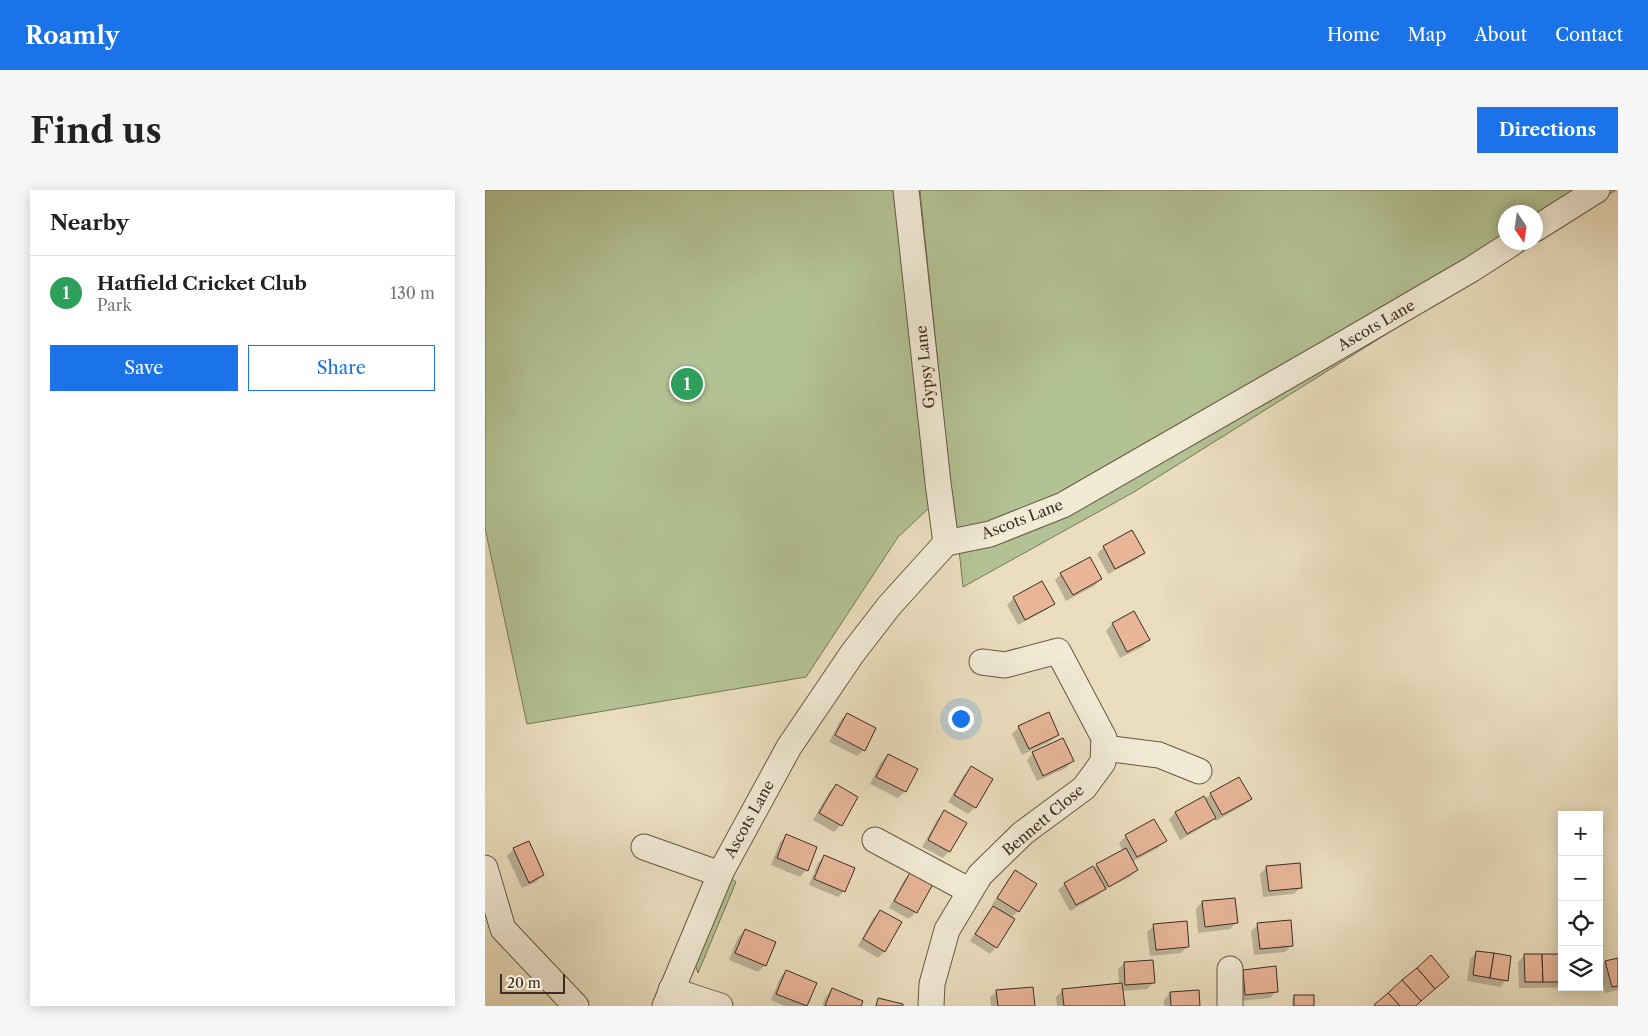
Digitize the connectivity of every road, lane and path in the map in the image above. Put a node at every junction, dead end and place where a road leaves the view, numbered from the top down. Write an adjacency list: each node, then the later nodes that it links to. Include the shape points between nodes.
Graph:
1 (906, 190): 5 (street, Gypsy Lane)
2 (1597, 190): 3 (street)
3 (1543, 224)
4 (1502, 250): 5 (street, Ascots Lane, via 1063,505 990,534)
5 (946, 543): 12 (street, Ascots Lane, via 852,654 789,747)
6 (981, 662): 7 (street, via 1005,665 1058,650 1104,738)
7 (1104, 748): 8 (street, via 1159,755); 13 (street, Bennett Close, via 1103,762 1084,788 1023,834 980,875)
8 (1199, 771)
9 (875, 840): 13 (street)
10 (644, 847): 12 (street)
11 (485, 868): 16 (street, via 503,929)
12 (720, 874): 15 (street, Ascots Lane)
13 (970, 891): 18 (street, Bennett Close, via 947,930 932,984)
14 (1230, 968): 19 (street)
15 (668, 998): 17 (street)
16 (576, 1006)
17 (719, 1006)
18 (931, 1006)
19 (1230, 1006)

